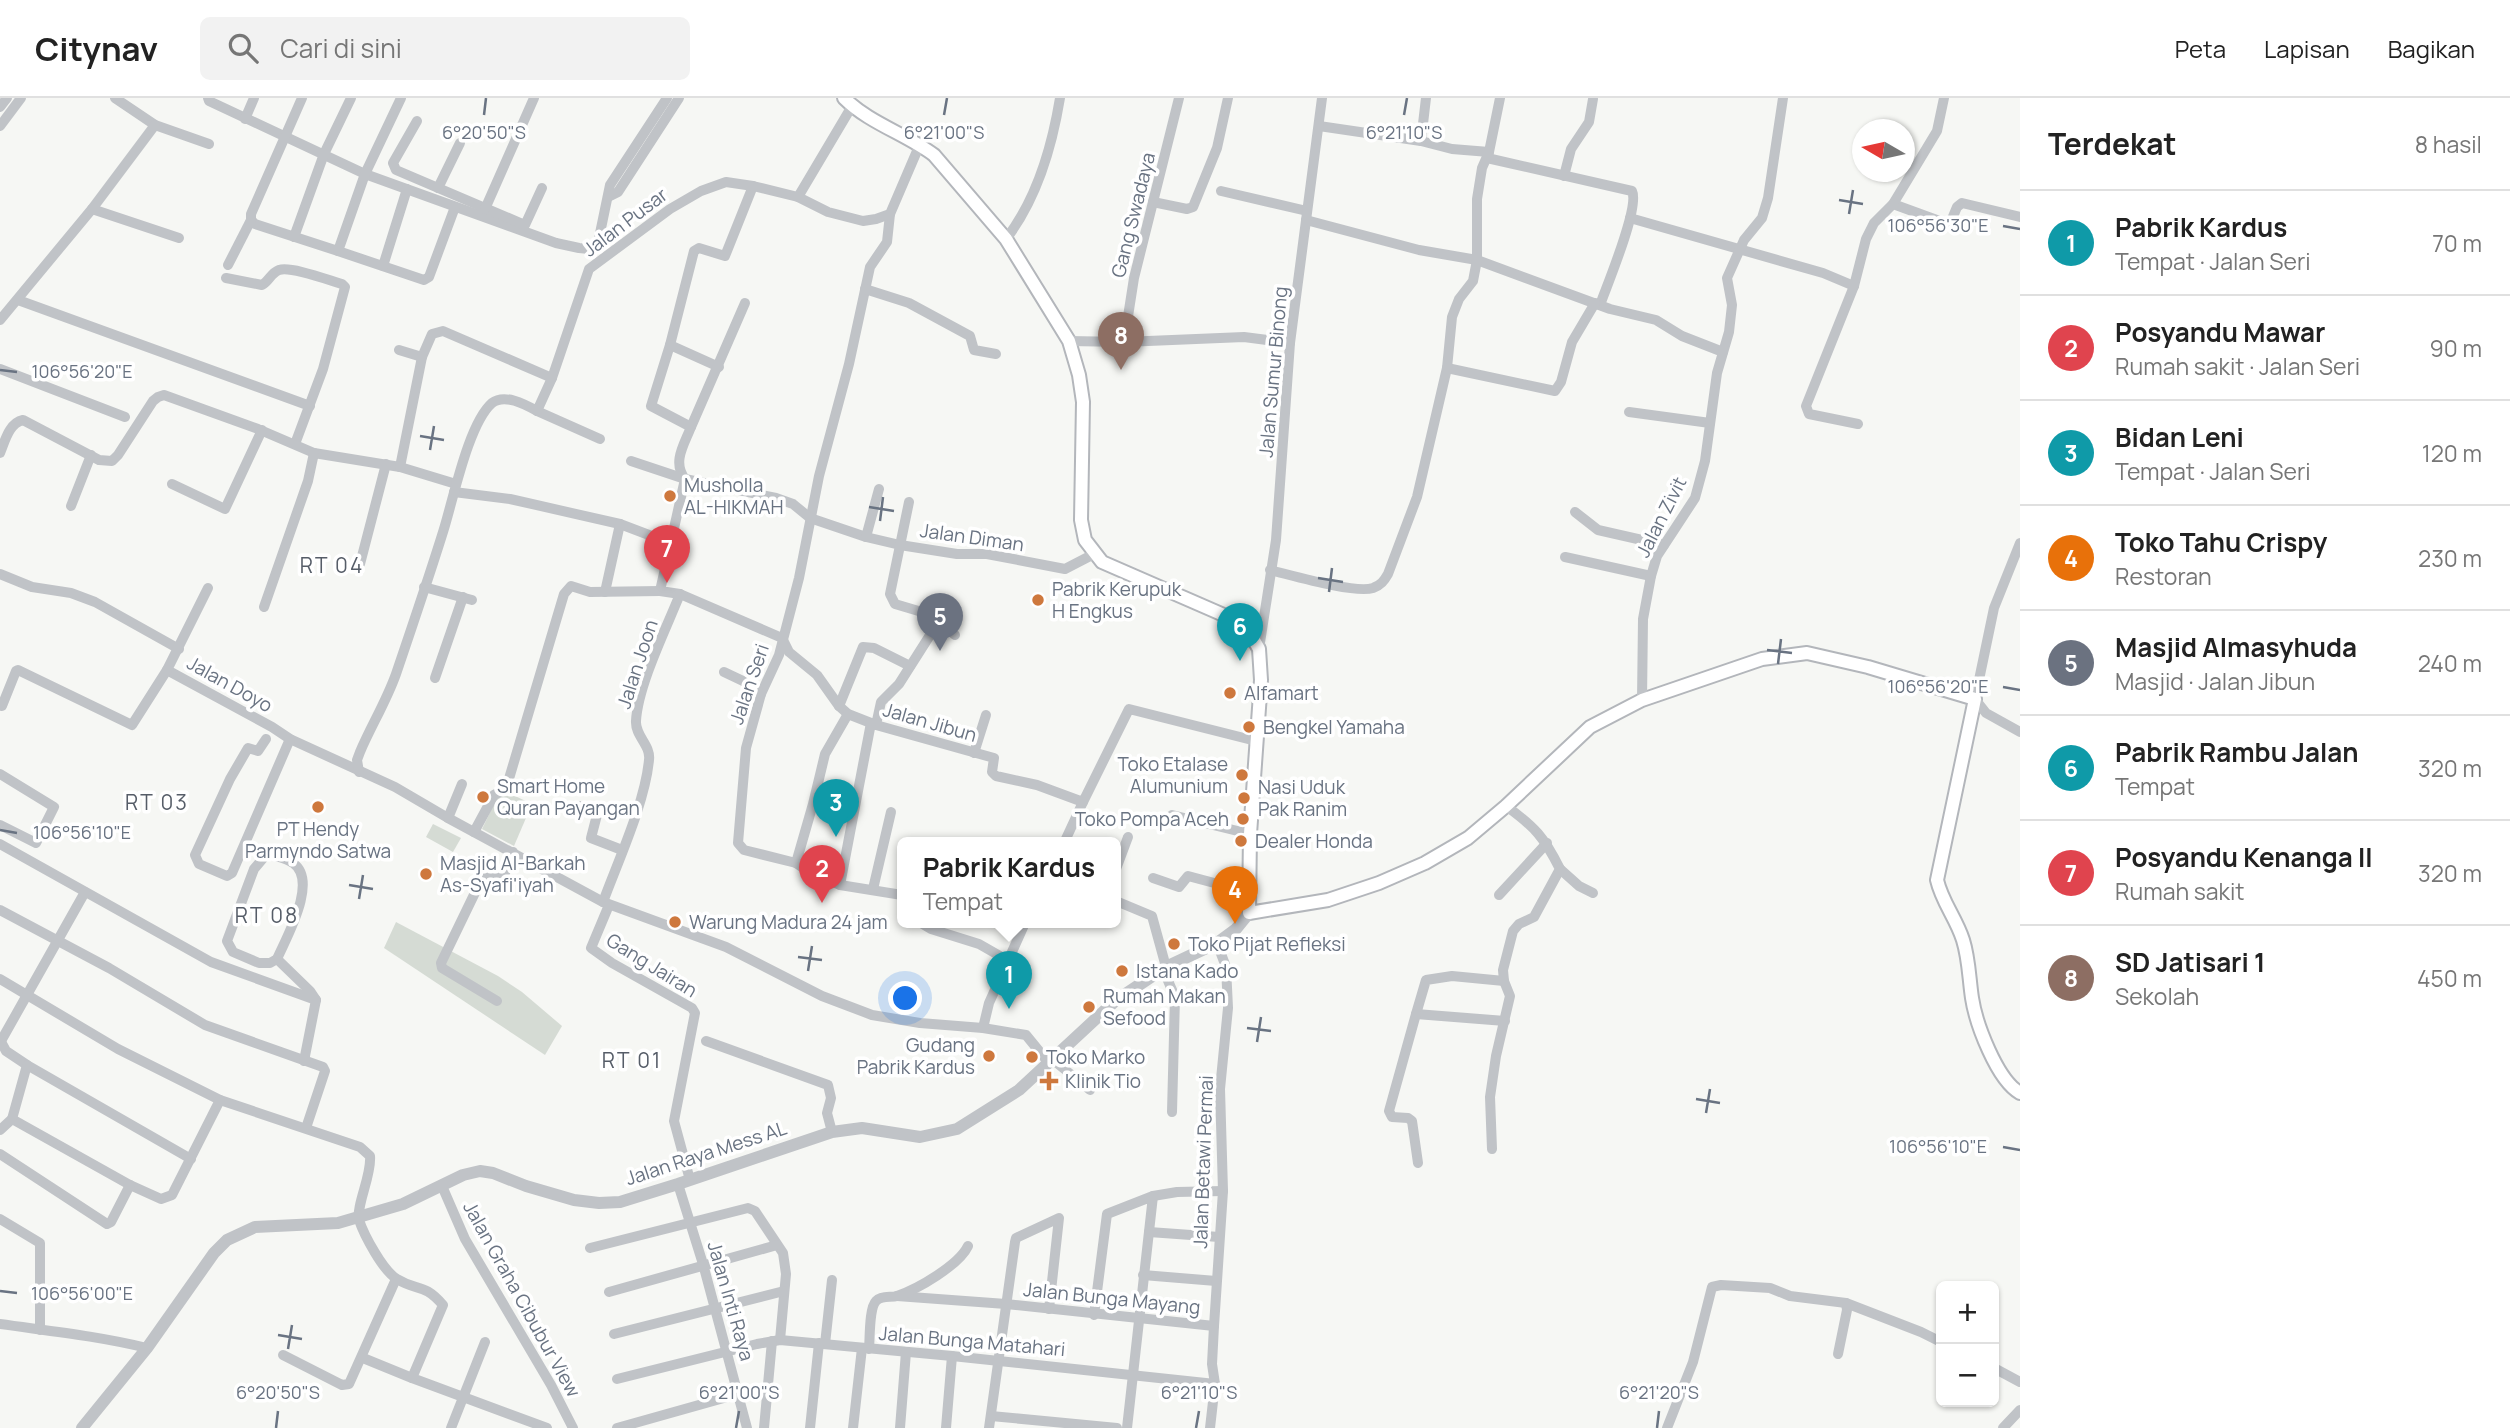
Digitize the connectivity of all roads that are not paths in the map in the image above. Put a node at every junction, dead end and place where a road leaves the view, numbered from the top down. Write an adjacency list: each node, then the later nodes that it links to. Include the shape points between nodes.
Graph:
1 (7, 98): 22 (street)
2 (21, 98): 26 (street)
3 (116, 98): 25 (street)
4 (208, 98): 23 (street)
5 (254, 98): 23 (street)
6 (302, 98): 28 (street)
7 (351, 98): 33 (street)
8 (401, 98): 35 (street)
9 (534, 98): 48 (street)
10 (667, 98): 36 (street)
11 (679, 98): 36 (street)
12 (1060, 98): 56 (street, via 1056,127 1030,202)
13 (1179, 98): 44 (street, Gang Swadaya)
14 (1228, 98): 44 (street, via 1217,148 1193,207)
15 (1322, 98): 27 (street, Jalan Sumur Binong)
16 (1426, 98): 29 (street)
17 (1500, 98): 34 (street)
18 (1591, 98): 37 (street, via 1589,122 1571,149)
19 (1783, 98): 57 (street, Jalan Zivit, via 1768,198 1762,218)
20 (1944, 98): 45 (street, via 1937,131)
21 (848, 102): 32 (main road); 43 (street)
22 (0, 107)
23 (245, 119): 28 (street)
24 (417, 121): 39 (street, via 393,163 396,170)
25 (155, 125): 31 (street); 47 (street)
26 (0, 126)
27 (1319, 126): 29 (street); 50 (street, Jalan Sumur Binong)
28 (284, 136): 33 (street); 53 (street)
29 (1420, 141): 34 (street)
30 (460, 143): 39 (street)
31 (209, 144)
32 (920, 144): 49 (street); 56 (main road)
33 (324, 154): 35 (street); 55 (street)
34 (1488, 155): 37 (street); 59 (street, via 1477,199)
35 (365, 174): 41 (street); 58 (street)
36 (622, 176): 46 (street, via 618,192 608,197 599,238 589,248 568,246)
37 (1564, 176): 52 (street, via 1632,191)
38 (753, 186): 43 (street, Jalan Pusar); 72 (street, via 725,256 699,248 694,251); 80 (street, Jalan Pusar, via 726,182 701,191 589,269)
39 (438, 188): 48 (street)
40 (542, 188): 48 (street, via 525,225)
41 (407, 189): 46 (street); 61 (street)
42 (1221, 191): 50 (street)
43 (798, 197): 49 (street, Jalan Pusar, via 828,212 863,221)
44 (1153, 202): 70 (street, Gang Swadaya)
45 (1893, 204): 51 (street, via 1945,223 1962,204); 63 (street, via 1866,239)
46 (455, 207): 61 (street, via 429,277 424,280)
47 (92, 209): 54 (street); 65 (street)
48 (485, 209)
49 (890, 214): 64 (street, Jalan Seri, via 887,242 870,267)
50 (1307, 216): 59 (street, via 1419,250); 71 (street, Jalan Sumur Binong)
51 (2020, 217)
52 (1630, 218): 57 (street); 67 (street)
53 (251, 220): 55 (street); 60 (street)
54 (178, 237)
55 (294, 237): 58 (street)
56 (1006, 239): 69 (main road)
57 (1741, 249): 63 (street, via 1823,272); 74 (street, Jalan Zivit, via 1727,278 1732,305)
58 (338, 251): 61 (street)
59 (1477, 260): 67 (street); 78 (street, via 1473,281 1452,317)
60 (228, 265)
61 (383, 266)
62 (226, 278): 81 (street, via 262,285 284,269 344,285)
63 (1854, 286): 86 (street, via 1806,406 1810,414)
64 (865, 289): 75 (street, via 909,303 970,336 974,350); 104 (street, Jalan Seri)
65 (18, 300): 68 (street); 81 (street)
66 (745, 303): 77 (street)
67 (1597, 304): 74 (street, via 1656,320); 78 (street, via 1572,342 1555,391)
68 (0, 320)
69 (1069, 341): 70 (street); 111 (main road, via 1083,402 1081,520)
70 (1124, 342): 71 (street, via 1244,337)
71 (1290, 343): 114 (street, Jalan Sumur Binong)
72 (670, 345): 77 (street); 87 (street, via 651,406)
73 (399, 350): 76 (street)
74 (1723, 352): 85 (street, Jalan Zivit)
75 (996, 354)
76 (422, 357): 80 (street, via 432,334 443,331); 96 (street)
77 (719, 367): 87 (street)
78 (1447, 368): 114 (street, via 1417,497 1383,583 1370,589 1330,585)
79 (0, 369): 84 (street)
80 (552, 378): 82 (street, Jalan Pusar)
81 (310, 406): 90 (street)
82 (537, 411): 89 (street); 99 (street, via 514,401 494,402 479,423)
83 (1629, 412): 85 (street)
84 (125, 417)
85 (1710, 423): 110 (street, Jalan Zivit, via 1695,498)
86 (1858, 424)
87 (691, 427): 97 (street, via 678,460)
88 (262, 430): 90 (street); 93 (street, via 164,395 153,401 111,461); 98 (street, via 224,509)
89 (600, 439)
90 (295, 444): 92 (street)
91 (0, 453): 93 (street, via 12,426 20,420)
92 (314, 453): 95 (street); 122 (street)
93 (91, 455): 102 (street)
94 (631, 461): 97 (street, Jalan Diman)
95 (386, 464): 96 (street); 113 (street)
96 (400, 467): 99 (street)
97 (685, 480): 104 (street, Jalan Diman, via 776,498); 107 (street)
98 (172, 484)
99 (455, 488): 105 (street); 118 (street)
100 (879, 489): 106 (street)
101 (909, 502): 109 (street)
102 (71, 506)
103 (1574, 512): 110 (street, via 1598,530)
104 (810, 518): 106 (street, Jalan Diman); 125 (street, Jalan Seri)
105 (620, 524): 107 (street); 120 (street)
106 (866, 537): 109 (street, Jalan Diman)
107 (670, 542): 119 (street)
108 (2020, 543): 133 (street, via 1994,608)
109 (900, 545): 111 (street, Jalan Diman, via 987,554 1065,569); 123 (street, via 890,594 895,604)
110 (1664, 545): 116 (street, Jalan Zivit)
111 (1094, 554): 127 (main road, via 1101,562 1226,616 1250,633)
112 (1565, 557): 116 (street)
113 (360, 564)
114 (1270, 570): 127 (street, Jalan Sumur Binong)
115 (0, 574): 126 (street, Jalan Doyo, via 95,602)
116 (1651, 576): 134 (street, Jalan Zivit, via 1643,619)
117 (208, 587): 126 (street)
118 (424, 587): 131 (street, via 468,598); 145 (street, via 386,699 357,760)
119 (660, 591): 120 (street); 121 (street)
120 (605, 592): 155 (street, via 571,586 564,594 508,782 494,795)
121 (680, 594): 125 (street); 161 (street, Jalan Joon, via 636,718 649,761)
122 (264, 607)
123 (939, 621): 124 (street); 128 (street)
124 (955, 635)
125 (782, 638): 132 (street, Jalan Seri, via 779,656); 136 (street, Jalan Jibun, via 789,652 817,675)
126 (178, 649): 129 (street, Jalan Doyo)
127 (1259, 649): 143 (main road)
128 (910, 666): 136 (street, via 863,647); 139 (street, via 881,702)
129 (167, 670): 135 (street, via 132,725 18,670); 142 (street, Jalan Doyo)
130 (724, 672): 132 (street)
131 (435, 678)
132 (761, 694): 164 (street, Jalan Seri, via 746,748 738,843 744,850)
133 (1975, 699): 134 (main road, via 1807,653 1762,659); 140 (street, via 1986,713); 199 (main road, via 1937,880 1941,898 1962,936 1972,1001 1990,1055 2005,1081)
134 (1642, 701): 150 (main road, via 1590,727)
135 (2, 706)
136 (839, 706): 137 (street, Jalan Jibun)
137 (848, 714): 139 (street, Jalan Jibun); 164 (street, via 825,754)
138 (986, 715): 144 (street)
139 (873, 724): 144 (street, Jalan Jibun); 167 (street)
140 (2020, 732)
141 (265, 739): 142 (street, via 258,751 248,748 195,855 199,864 227,876)
142 (290, 739): 145 (street, Jalan Doyo)
143 (1256, 741): 148 (street, via 1129,709); 156 (main road)
144 (974, 753): 148 (street, Jalan Jibun, via 994,758 992,772 996,776)
145 (359, 772): 153 (street, Jalan Doyo)
146 (0, 774): 154 (street, via 54,807 36,843)
147 (462, 785): 153 (street)
148 (1083, 802): 157 (street)
149 (580, 806): 161 (street, via 598,811 591,838)
150 (1506, 806): 159 (street); 177 (main road, via 1468,838 1379,883 1328,900)
151 (891, 812): 168 (street)
152 (1172, 815): 156 (street)
153 (449, 818): 155 (street, Jalan Doyo)
154 (0, 825)
155 (474, 832): 162 (street, Jalan Doyo)
156 (1250, 834): 170 (main road)
157 (1067, 837)
158 (1128, 837): 163 (street)
159 (1547, 843): 165 (street); 173 (street)
160 (0, 844): 169 (street)
161 (622, 850): 174 (street, Jalan Joon)
162 (513, 852): 174 (street, Jalan Doyo); 189 (street, via 503,878 485,872 441,963 442,968)
163 (1121, 856)
164 (796, 863): 167 (street, Jalan Seri)
165 (1560, 869): 171 (street); 186 (street, via 1534,916 1513,931)
166 (1153, 878): 170 (street, via 1179,887 1188,876)
167 (840, 885): 168 (street, Jalan Seri)
168 (873, 889): 172 (street, Jalan Seri)
169 (85, 892): 180 (street); 188 (street, via 211,962)
170 (1248, 892): 177 (main road)
171 (1593, 893)
172 (897, 894)
173 (1499, 895)
174 (606, 903): 192 (street, Jalan Doyo, via 726,947 822,996 872,1015); 210 (street, Gang Jairan, via 591,948 695,1013 674,1121)
175 (1121, 903): 184 (street, via 1152,916)
176 (0, 910): 180 (street)
177 (1249, 913): 181 (street, Jalan Raya Mess AL)
178 (928, 928): 183 (street, via 979,944)
179 (1023, 928): 183 (street)
180 (58, 940): 187 (street); 196 (street, via 205,1025)
181 (1217, 943): 184 (street, Jalan Raya Mess AL); 213 (street, Jalan Betawi Permai, via 1226,967 1228,1009 1220,1089)
182 (277, 959): 182 (street, via 259,963 233,952 227,941 254,869 265,856 273,855 297,866 304,888); 188 (street)
183 (1007, 960): 192 (street)
184 (1165, 968): 195 (street, Jalan Raya Mess AL, via 1115,1001); 201 (street, via 1175,997)
185 (0, 979): 187 (street)
186 (1504, 981): 190 (street, via 1452,976 1426,980); 191 (street, via 1510,996)
187 (29, 995): 193 (street); 200 (street, via 118,1049)
188 (316, 1000): 196 (street)
189 (497, 1001)
190 (1416, 1014): 191 (street); 209 (street, via 1389,1115 1412,1121)
191 (1505, 1021): 206 (street, via 1490,1097)
192 (983, 1028): 195 (street, Jalan Doyo, via 1026,1035)
193 (1, 1040): 197 (street, via 6,1051)
194 (706, 1041): 205 (street, via 828,1085)
195 (1050, 1060): 198 (street, Jalan Doyo); 205 (street, Jalan Raya Mess AL, via 1018,1090 957,1129 920,1137 862,1128)
196 (304, 1061): 203 (street, via 325,1071)
197 (27, 1065): 202 (street); 208 (street)
198 (1090, 1090)
199 (2020, 1093)
200 (220, 1100): 203 (street); 208 (street)
201 (1172, 1112)
202 (12, 1119): 204 (street); 211 (street)
203 (306, 1128): 215 (street, via 360,1147 370,1156)
204 (0, 1130)
205 (832, 1132): 210 (street, Jalan Raya Mess AL)
206 (1492, 1149)
207 (0, 1154): 211 (street, via 107,1224)
208 (191, 1159): 211 (street, via 167,1198)
209 (1418, 1163)
210 (684, 1182): 212 (street, Jalan Raya Mess AL, via 620,1202 600,1203 574,1200 480,1171); 217 (street, Jalan Inti Raya)
211 (130, 1185)
212 (442, 1186): 215 (street, Jalan Raya Mess AL); 269 (street, Jalan Graha Cibubur View, via 465,1239)
213 (1223, 1191): 214 (street); 219 (street, Jalan Betawi Permai)
214 (1153, 1196): 218 (street); 235 (street, via 1107,1214)
215 (358, 1217): 225 (street, via 376,1254); 245 (street, Jalan Raya Mess AL, via 338,1223 255,1227 227,1240)
216 (0, 1219): 239 (street, via 40,1243)
217 (689, 1221): 220 (street, via 748,1208 755,1211); 222 (street); 223 (street, Jalan Inti Raya)
218 (1149, 1232): 219 (street); 224 (street)
219 (1219, 1237): 227 (street, Jalan Betawi Permai)
220 (777, 1245): 223 (street); 228 (street, via 783,1253)
221 (968, 1246): 230 (street, via 948,1269)
222 (590, 1248)
223 (703, 1264): 229 (street); 233 (street, Jalan Inti Raya)
224 (1143, 1275): 227 (street); 236 (street)
225 (396, 1279): 252 (street); 256 (street, via 431,1291 443,1305)
226 (832, 1280): 244 (street)
227 (1216, 1281): 238 (street, Jalan Betawi Permai)
228 (784, 1291): 233 (street); 242 (street)
229 (608, 1292)
230 (897, 1296): 232 (street, Jalan Bunga Mayang); 246 (street, via 880,1298 873,1306)
231 (1846, 1303): 241 (street); 249 (street); 282 (street, via 1790,1296 1770,1288 1712,1287 1693,1362)
232 (1006, 1304): 234 (street, Jalan Bunga Mayang); 234 (street, via 1016,1238 1059,1218); 253 (street)
233 (715, 1308): 240 (street); 247 (street, Jalan Inti Raya)
234 (1049, 1309): 235 (street, Jalan Bunga Mayang)
235 (1094, 1315): 236 (street, Jalan Bunga Mayang)
236 (1138, 1320): 238 (street, Jalan Bunga Mayang); 255 (street)
237 (0, 1324): 239 (street)
238 (1214, 1326): 259 (street, Jalan Betawi Permai)
239 (40, 1329): 245 (street)
240 (614, 1335)
241 (1936, 1340)
242 (776, 1341): 244 (street, Jalan Bunga Matahari); 247 (street, Jalan Bunga Matahari); 272 (street)
243 (485, 1342): 261 (street)
244 (822, 1343): 246 (street, Jalan Bunga Matahari); 273 (street)
245 (146, 1348): 265 (street, Jalan Raya Mess AL)
246 (866, 1348): 248 (street, Jalan Bunga Matahari); 274 (street)
247 (727, 1352): 257 (street, Jalan Bunga Matahari); 260 (street, Jalan Inti Raya)
248 (906, 1353): 251 (street, Jalan Bunga Matahari); 275 (street)
249 (1838, 1354)
250 (283, 1355): 252 (street, via 342,1385 349,1384)
251 (952, 1356): 253 (street, Jalan Bunga Matahari); 276 (street)
252 (363, 1358): 256 (street)
253 (998, 1362): 255 (street, Jalan Bunga Matahari); 263 (street)
254 (1999, 1371): 258 (street)
255 (1133, 1374): 259 (street, Jalan Bunga Matahari); 280 (street)
256 (412, 1378): 261 (street)
257 (617, 1379)
258 (2020, 1382)
259 (1215, 1384): 281 (street, Jalan Betawi Permai)
260 (738, 1394): 270 (street); 271 (street, Jalan Inti Raya)
261 (464, 1398): 264 (street); 266 (street)
262 (2020, 1410): 283 (street)
263 (991, 1416): 277 (street); 278 (street)
264 (514, 1417): 267 (street); 268 (street)
265 (82, 1428)
266 (452, 1428)
267 (510, 1428)
268 (547, 1428)
269 (573, 1428)
270 (617, 1428)
271 (747, 1428)
272 (764, 1428)
273 (810, 1428)
274 (853, 1428)
275 (900, 1428)
276 (946, 1428)
277 (989, 1428)
278 (1110, 1428): 279 (street)
279 (1117, 1428)
280 (1127, 1428)
281 (1210, 1428)
282 (1667, 1428)
283 (2003, 1428)

